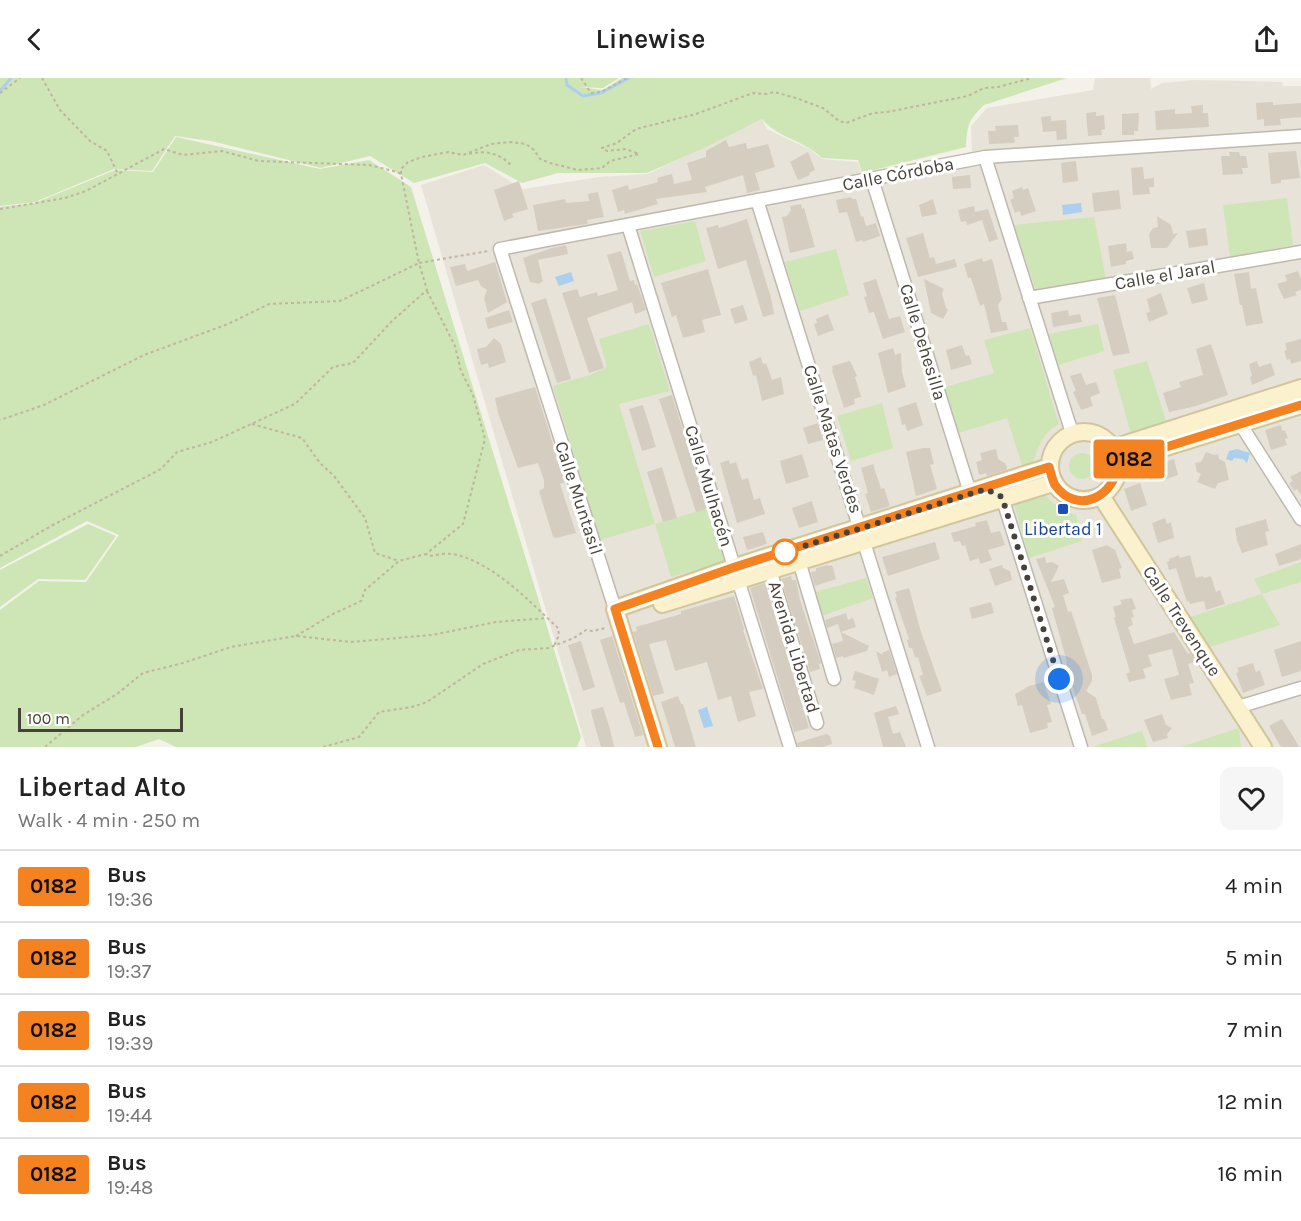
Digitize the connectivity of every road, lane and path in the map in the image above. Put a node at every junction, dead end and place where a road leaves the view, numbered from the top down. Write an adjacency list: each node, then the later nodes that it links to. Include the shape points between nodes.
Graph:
1 (20, 78): 6 (path)
2 (42, 78): 11 (path, via 60,110 90,141 107,151)
3 (582, 78): 4 (path, via 591,93)
4 (627, 78)
5 (1032, 78): 8 (path, via 984,88 968,96 873,113 846,123 838,122 823,108 796,98 774,92 753,93 696,114 636,129 602,148 639,154 610,161 602,168 578,170 550,163 540,159 526,144 511,142 491,144)
6 (0, 93)
7 (1301, 136): 9 (street, Calle Córdoba)
8 (463, 155): 10 (path, via 499,154); 12 (path, via 448,152 422,157 408,162)
9 (985, 157): 13 (street, Calle Córdoba); 21 (street)
10 (512, 166)
11 (117, 173): 12 (path, via 164,149 183,155 222,151 259,161 369,165); 15 (path, via 65,198)
12 (401, 174): 19 (path)
13 (872, 179): 14 (street, Calle Córdoba); 32 (street, Calle Dehesilla)
14 (757, 200): 16 (street, Calle Córdoba); 35 (street, Calle Matas Verdes)
15 (0, 209)
16 (628, 225): 17 (street, Calle Córdoba); 41 (street, Calle Mulhacén)
17 (500, 249): 19 (path); 43 (street, Calle Muntasil)
18 (1301, 252): 21 (street, Calle el Jaral)
19 (419, 263): 20 (path); 25 (path, via 340,301 269,304 228,324 144,355 44,405)
20 (427, 290): 26 (path, via 353,363 333,367 295,404); 36 (path, via 455,346 485,439 463,524)
21 (1029, 298): 28 (street)
22 (1301, 388): 24 (street)
23 (1301, 405): 27 (street)
24 (1237, 408): 27 (street); 29 (street)
25 (0, 420)
26 (252, 424): 37 (path, via 177,452 161,469 51,525); 38 (path, via 302,438 365,518 375,553)
27 (1241, 425): 29 (street); 34 (street)
28 (1072, 433): 29 (street, via 1099,435); 30 (street, via 1053,450)
29 (1115, 455): 31 (street, via 1114,482)
30 (1051, 475): 31 (street, via 1060,491 1069,497 1090,500); 32 (street); 33 (street)
31 (1101, 495): 48 (street, Calle Trevenque)
32 (977, 496): 33 (street); 35 (street)
33 (1002, 497): 56 (street)
34 (1301, 519)
35 (863, 534): 39 (street); 41 (street); 55 (street, Calle Matas Verdes)
36 (426, 554): 38 (path); 42 (path, via 452,554 480,565 511,584)
37 (0, 556)
38 (399, 561): 44 (path, via 365,590 361,601)
39 (799, 561): 40 (street); 46 (street)
40 (770, 570): 41 (street); 49 (street, Avenida Libertad)
41 (737, 574): 43 (street); 54 (street, Calle Mulhacén)
42 (547, 618): 44 (path, via 351,642); 45 (path, via 558,628)
43 (618, 618): 45 (path); 53 (street, Calle Muntasil)
44 (297, 636): 51 (path, via 231,647 143,673)
45 (554, 646): 52 (path, via 504,654 427,702 379,712 359,737)
46 (834, 680)
47 (1301, 688): 48 (street)
48 (1238, 707): 50 (street, Calle Trevenque)
49 (818, 723)
50 (1258, 744)
51 (45, 747)
52 (323, 747)
53 (658, 747)
54 (790, 747)
55 (928, 747)
56 (1080, 747)

